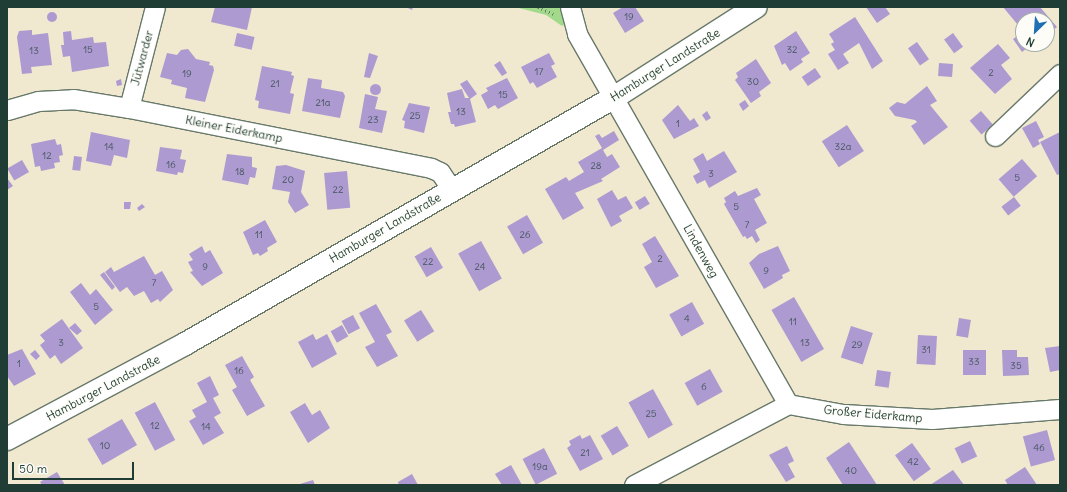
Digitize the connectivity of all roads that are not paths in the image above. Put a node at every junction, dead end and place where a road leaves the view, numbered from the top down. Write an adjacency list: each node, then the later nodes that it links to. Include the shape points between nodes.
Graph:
1 (155, 7): 6 (street, Jütwarder)
2 (570, 7): 5 (street, Lindenweg, via 577,34)
3 (756, 7): 5 (main road, Hamburger Landstraße)
4 (1060, 74): 8 (street)
5 (615, 97): 9 (main road, Hamburger Landstraße); 10 (street, Lindenweg)
6 (129, 108): 7 (street, Kleiner Eiderkamp, via 73,99 38,101); 9 (street, Kleiner Eiderkamp, via 431,168 440,172)
7 (7, 110)
8 (995, 136)
9 (452, 190): 12 (main road, Hamburger Landstraße, via 184,344)
10 (788, 404): 11 (street, Großer Eiderkamp, via 842,414 932,419); 13 (street)
11 (1060, 409)
12 (7, 439)
13 (634, 485)

